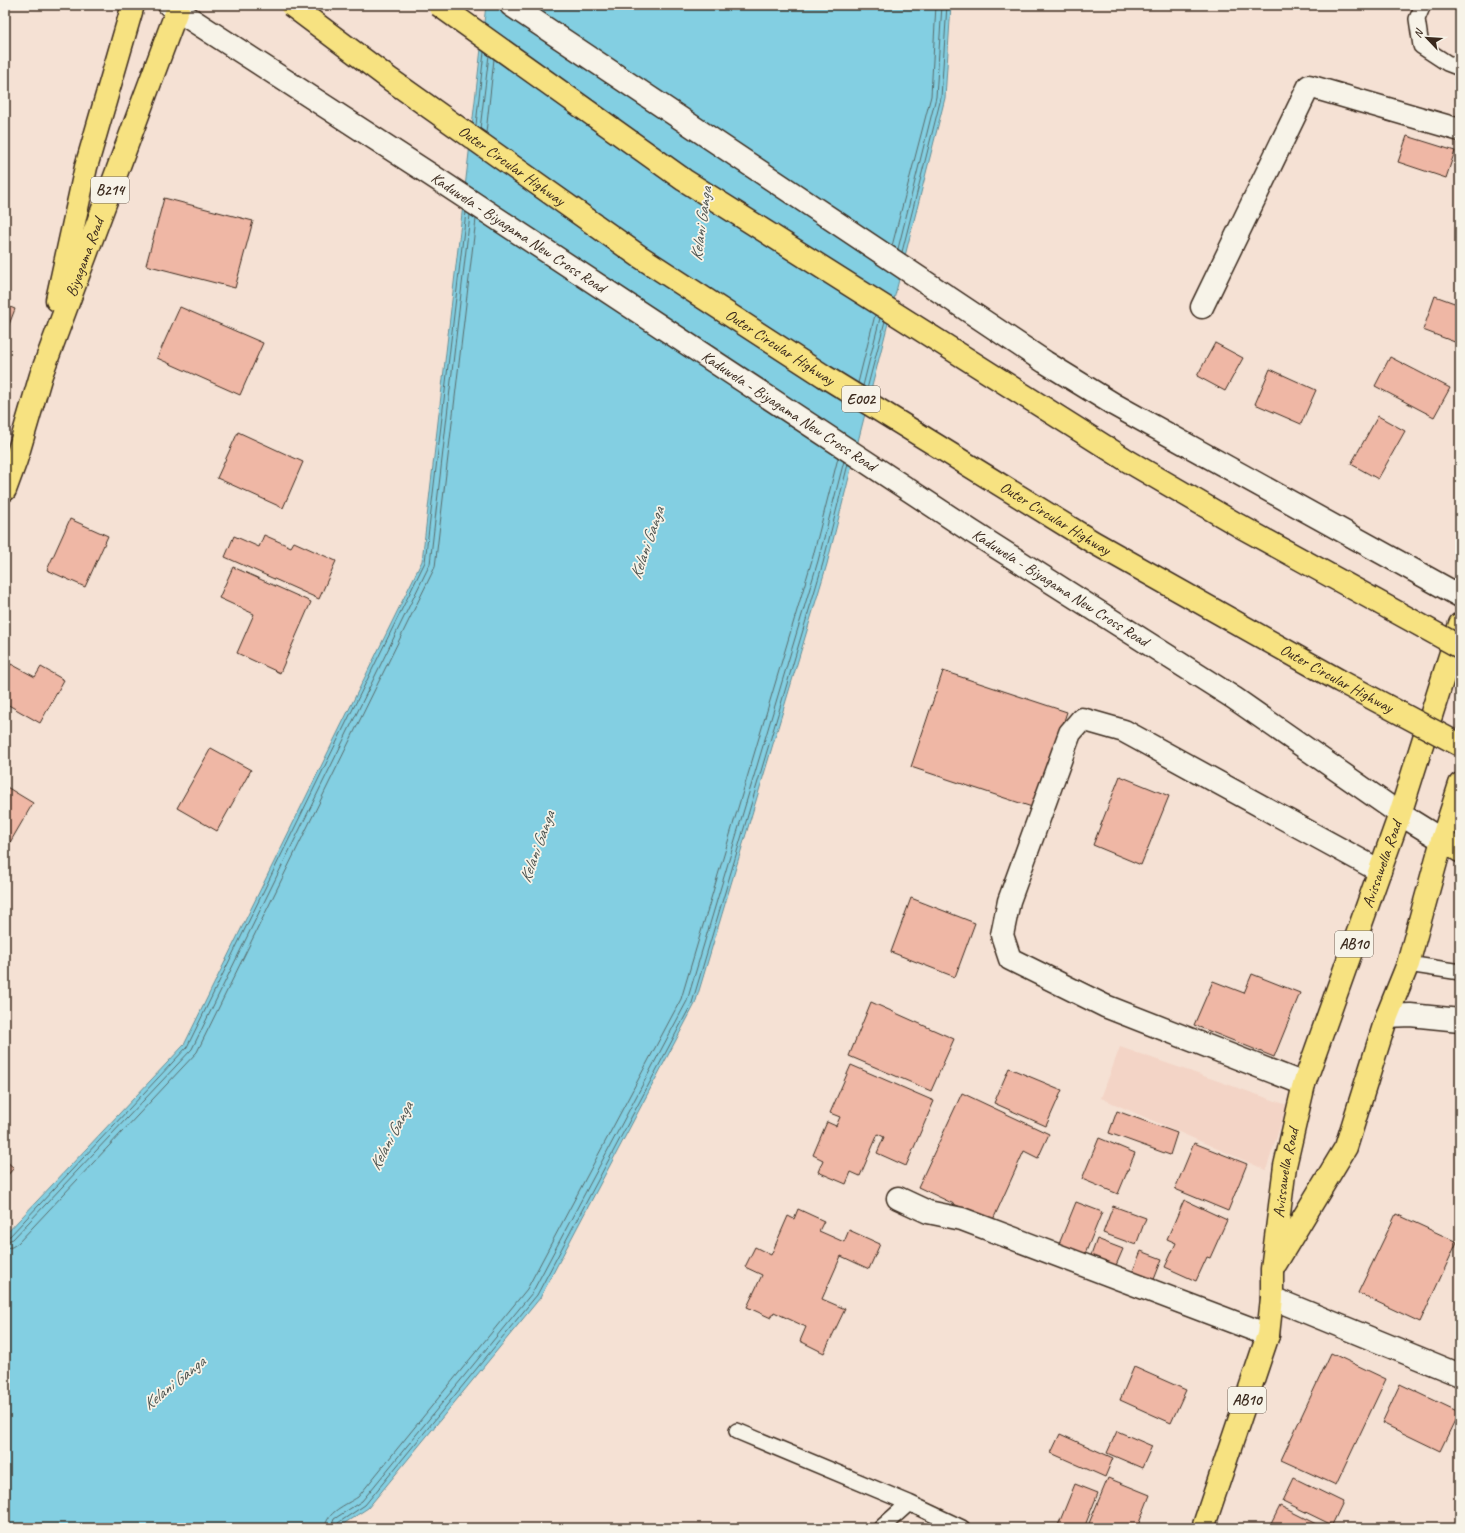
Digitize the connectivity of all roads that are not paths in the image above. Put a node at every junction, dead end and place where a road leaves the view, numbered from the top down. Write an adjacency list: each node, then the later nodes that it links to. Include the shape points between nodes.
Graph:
1 (133, 5): 10 (main road, Biyagama Road / B214, via 86,167)
2 (292, 5): 15 (main road, Outer Circular Highway / E002, bridge, via 391,80 639,256 824,376 1093,542 1340,681)
3 (439, 5): 14 (main road, bridge, via 684,180 1128,461 1238,525)
4 (511, 5): 12 (street, via 1045,362 1115,405)
5 (1423, 5): 7 (lane, via 1417,19 1421,46 1447,63)
6 (175, 7): 10 (main road, Biyagama Road / B214); 17 (street, Kaduwela - Biyagama New Cross Road, via 971,531 1234,698)
7 (1460, 68)
8 (1460, 130): 9 (street, via 1309,86)
9 (1202, 307)
10 (41, 375): 11 (main road, Biyagama Road / B214)
11 (5, 490)
12 (1460, 596)
13 (1460, 624): 17 (main road, Avissawella Road / AB10)
14 (1460, 647)
15 (1460, 744)
16 (1460, 784): 18 (main road, Avissawella Road)
17 (1400, 814): 18 (street, Kaduwela - Biyagama New Cross Road); 19 (main road, Avissawella Road / AB10)
18 (1451, 846): 20 (main road, Avissawella Road)
19 (1380, 871): 24 (main road, Avissawella Road / AB10); 24 (street, via 1124,731 1082,719 1070,733 1009,901 1002,935 1010,959 1106,1006)
20 (1408, 964): 21 (lane); 22 (main road, Avissawella Road)
21 (1460, 972)
22 (1387, 1016): 23 (street, via 1410,1015); 26 (main road, Avissawella Road, via 1346,1147)
23 (1460, 1020)
24 (1304, 1084): 26 (main road, Avissawella Road / AB10, via 1284,1166)
25 (898, 1198): 28 (street, via 928,1212 962,1219)
26 (1272, 1269): 27 (main road, Avissawella Road / AB10)
27 (1272, 1298): 28 (main road, Avissawella Road / AB10); 29 (street)
28 (1268, 1335): 34 (main road, Avissawella Road / AB10)
29 (1460, 1375)
30 (737, 1431): 31 (lane)
31 (909, 1503): 32 (lane); 33 (lane)
32 (881, 1528)
33 (962, 1528)
34 (1203, 1528)

